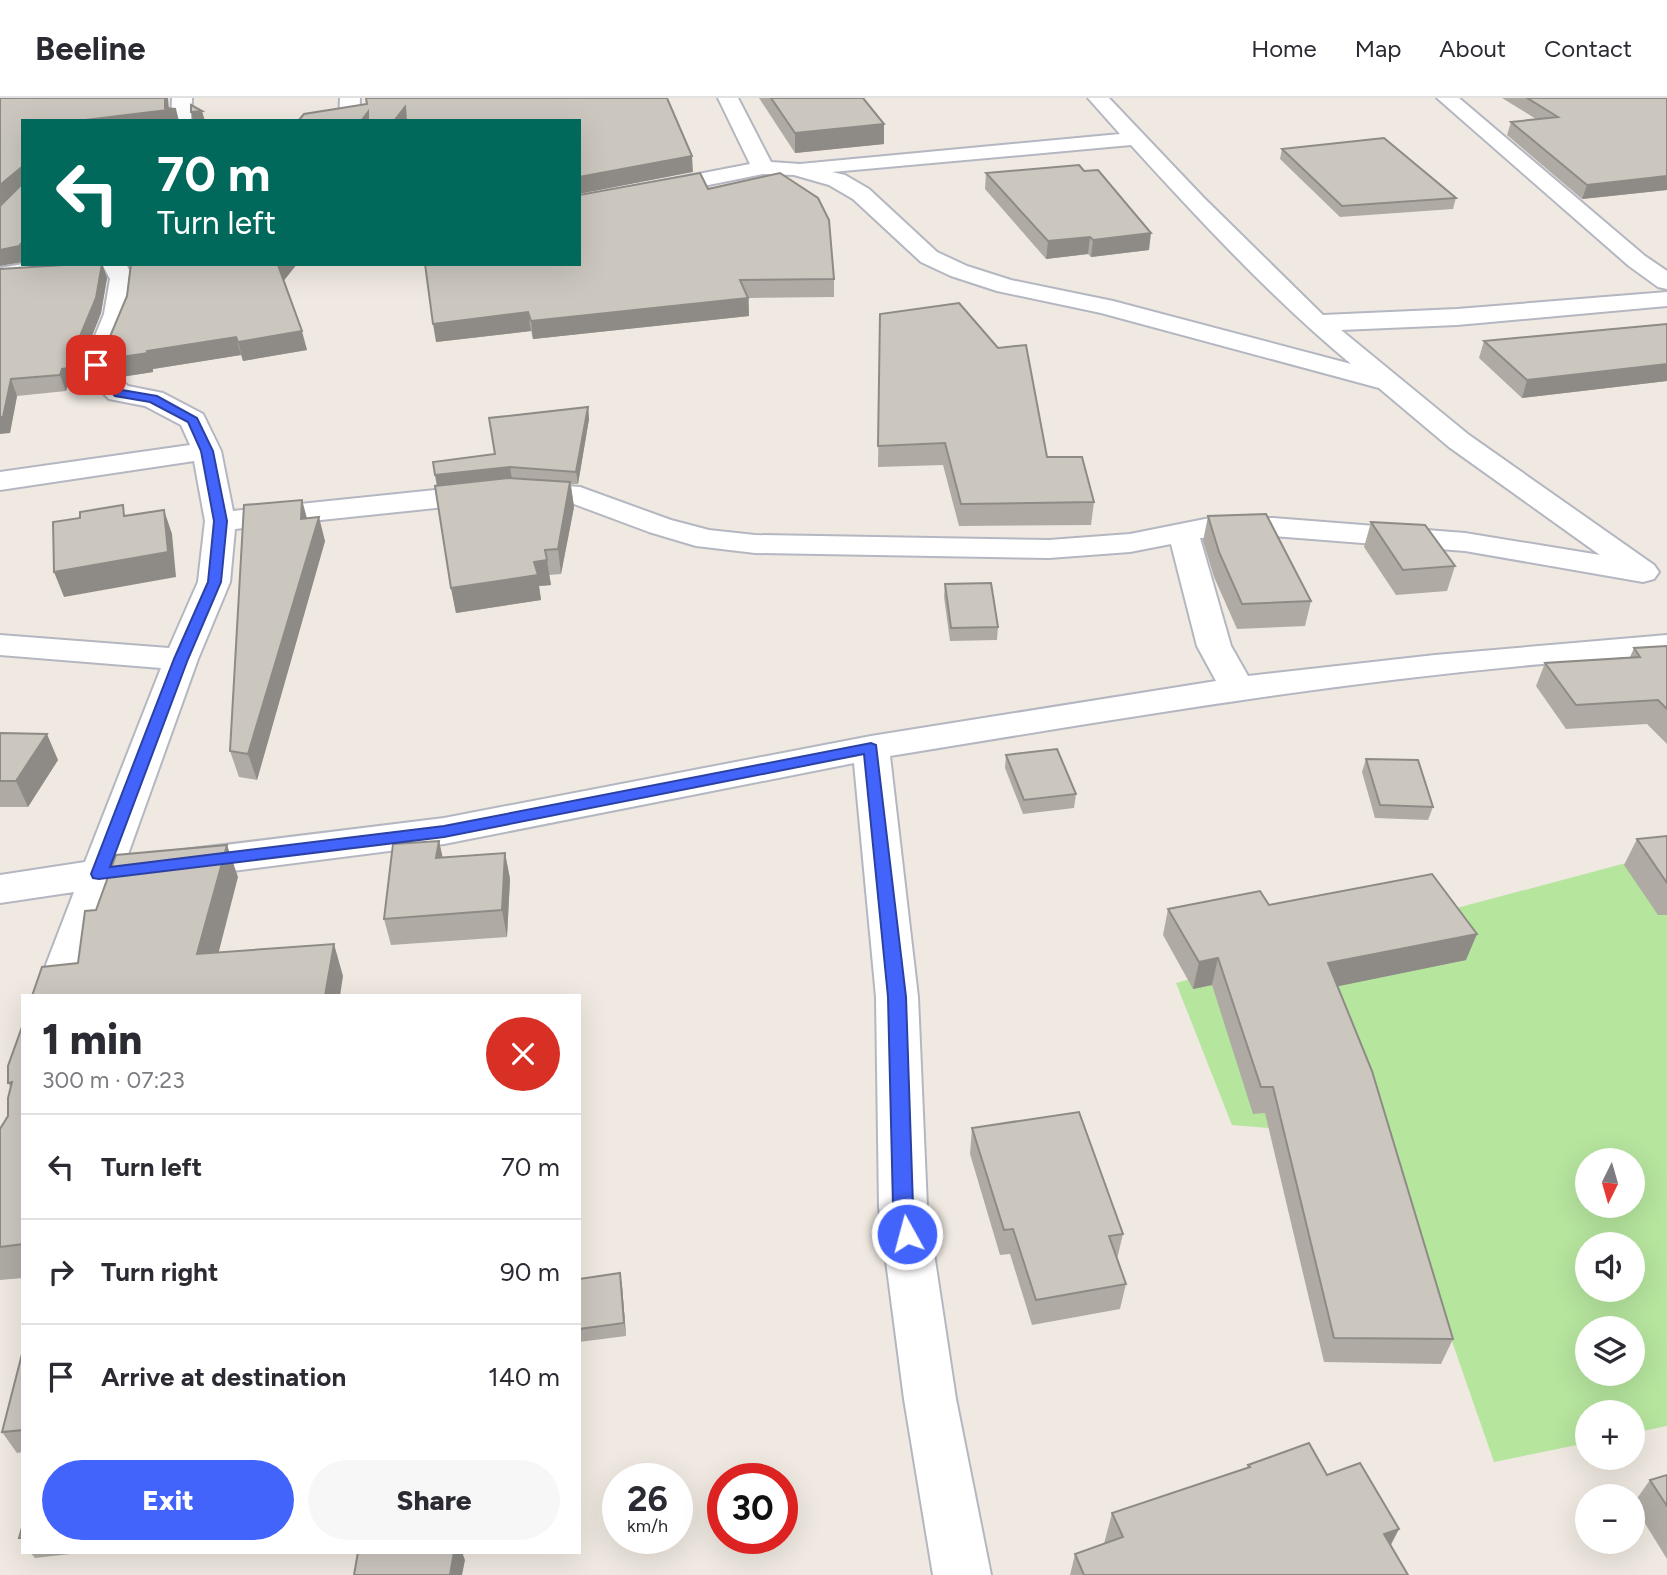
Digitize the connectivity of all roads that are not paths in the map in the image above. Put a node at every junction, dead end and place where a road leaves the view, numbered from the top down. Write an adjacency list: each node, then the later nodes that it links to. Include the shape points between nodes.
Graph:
1 (182, 98): 6 (street)
2 (350, 98): 7 (street)
3 (728, 98): 9 (street)
4 (1098, 98): 8 (street)
5 (1447, 98): 15 (street)
6 (181, 119)
7 (349, 119)
8 (1134, 139): 10 (street); 17 (street)
9 (763, 168): 10 (street); 11 (street)
10 (795, 169): 18 (street, via 837,180 861,194 929,257 959,271)
11 (581, 204)
12 (56, 266): 14 (street)
13 (115, 266): 19 (street, via 122,279 117,313 96,365 119,393 153,399 193,420)
14 (0, 275)
15 (1667, 282)
16 (1667, 299): 17 (street, via 1457,317)
17 (1317, 323): 18 (street)
18 (1386, 382): 23 (street, via 1459,441)
19 (207, 451): 20 (street); 21 (street)
20 (0, 481)
21 (220, 521): 22 (street, via 538,491 580,496 707,539 755,544 1049,549 1130,542); 26 (street, via 214,582)
22 (1184, 531): 23 (street, via 1273,527 1465,542); 27 (street, via 1214,646)
23 (1655, 578)
24 (0, 645): 26 (street)
25 (1667, 645): 27 (street, via 1449,663)
26 (181, 659): 29 (street)
27 (1237, 688): 28 (street)
28 (871, 748): 29 (street, via 444,831); 32 (street, via 897,997 903,1206 930,1399)
29 (99, 874): 30 (street); 31 (street)
30 (0, 888)
31 (56, 994)
32 (962, 1575)

